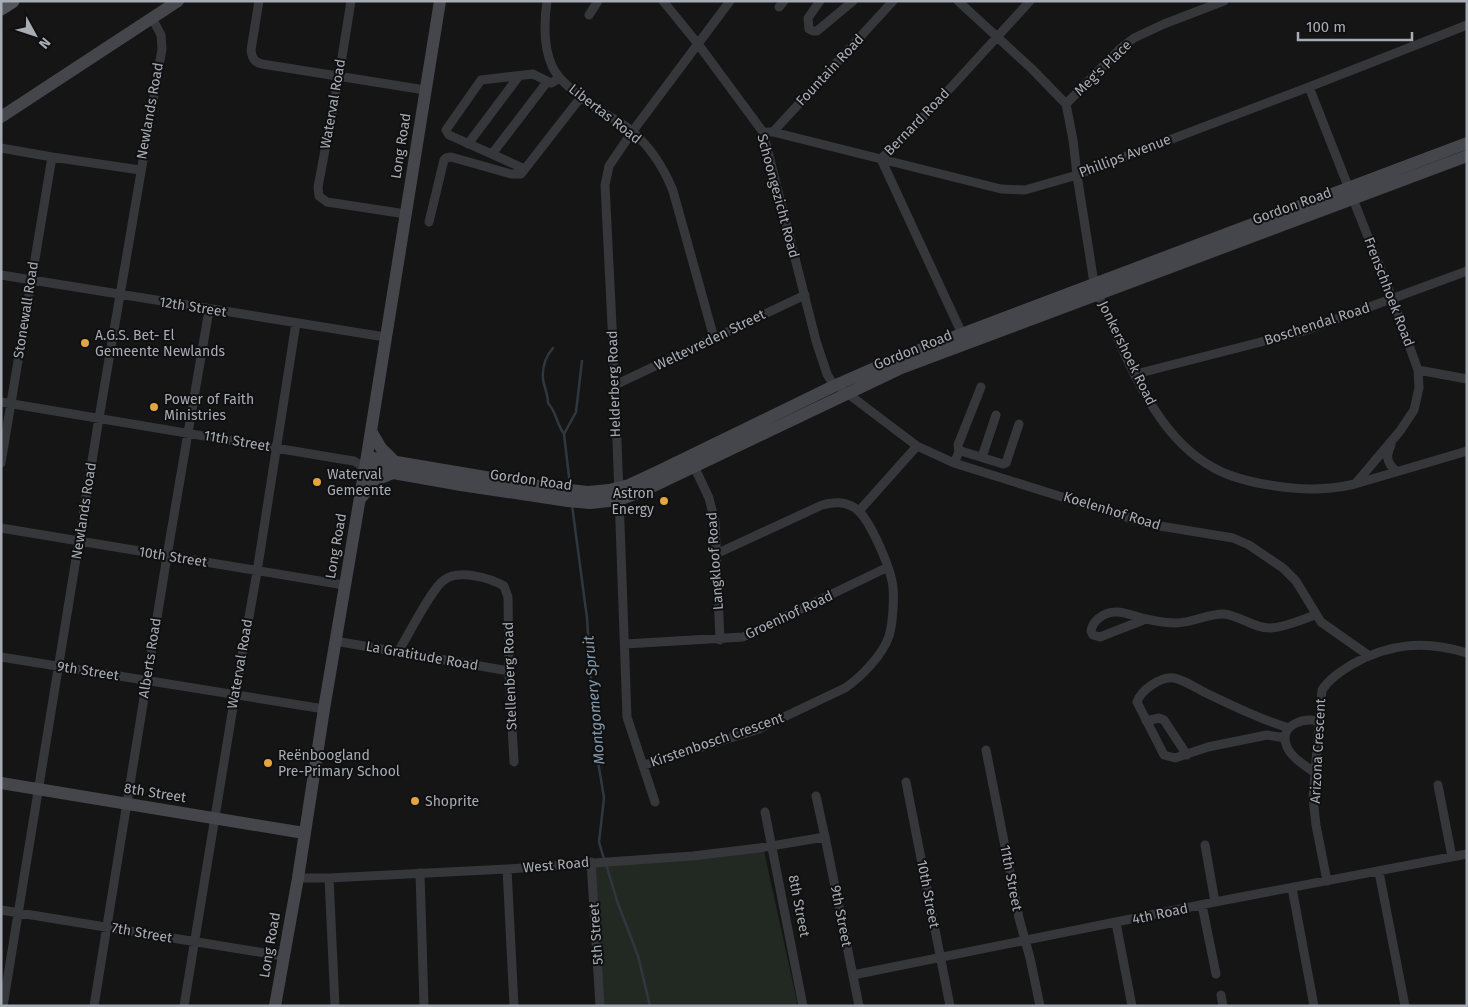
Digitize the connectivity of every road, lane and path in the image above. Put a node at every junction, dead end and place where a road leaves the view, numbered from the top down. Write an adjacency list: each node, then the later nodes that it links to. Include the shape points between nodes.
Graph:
1 (12, 1): 16 (main road)
2 (178, 1): 18 (street)
3 (259, 1): 22 (street, via 251,50 258,63)
4 (351, 1): 22 (street, Waterval Road)
5 (547, 1): 24 (street, Libertas Road, via 544,18 547,46 552,67)
6 (598, 1): 17 (street)
7 (664, 1): 21 (street, Schoongezicht Road)
8 (730, 1): 21 (street, Helderberg Road)
9 (820, 1): 10 (street, via 808,18 809,29 813,32)
10 (853, 1)
11 (894, 1): 32 (street, Fountain Road)
12 (958, 1): 20 (street)
13 (1030, 1): 20 (street, Bernard Road)
14 (1224, 1): 29 (street, Meg's Place, via 1134,38)
15 (437, 2): 27 (street, Long Road)
16 (1, 8)
17 (589, 15)
18 (152, 18): 30 (street); 41 (street, Newlands Road, via 161,35 162,49)
19 (1467, 25): 26 (street, Phillips Avenue)
20 (997, 37): 29 (street); 39 (street, Bernard Road)
21 (698, 44): 31 (street, Helderberg Road); 32 (street, Schoongezicht Road)
22 (339, 76): 27 (street); 44 (street, Waterval Road, via 319,196 326,202)
23 (519, 76): 25 (street, via 532,74); 34 (street); 34 (street, via 479,81 446,130 449,135)
24 (560, 78): 25 (street); 28 (street, Libertas Road)
25 (548, 82): 36 (street)
26 (1309, 87): 42 (street, Phillips Avenue); 43 (street, Frenschhoek Road)
27 (425, 90): 44 (street, Long Road)
28 (581, 97): 31 (street, Libertas Road); 40 (street)
29 (1066, 104): 42 (street, Jonkershoek Road)
30 (1, 117)
31 (632, 132): 56 (street, Libertas Road, via 658,161 673,191); 61 (street, Helderberg Road, via 609,166 605,185)
32 (768, 132): 39 (street, Phillips Avenue); 51 (street, Schoongezicht Road)
33 (1467, 143): 43 (street, Gordon Road)
34 (468, 144): 36 (street)
35 (1, 148): 38 (street)
36 (492, 154): 40 (street)
37 (1467, 156): 43 (street, Gordon Road)
38 (52, 158): 41 (street); 48 (street, Stonewall Road)
39 (881, 159): 42 (street, Phillips Avenue, via 1011,190 1026,190); 57 (street, Bernard Road)
40 (525, 169): 45 (street, via 518,176 446,158)
41 (140, 170): 50 (street, Newlands Road)
42 (1077, 175): 49 (street, Jonkershoek Road)
43 (1351, 194): 49 (street, Gordon Road); 52 (street, Frenschhoek Road)
44 (406, 214): 55 (street, Long Road)
45 (429, 222)
46 (1467, 271): 52 (street, Boschendal Road)
47 (1, 275): 48 (street, 12th Street)
48 (31, 280): 50 (street, 12th Street); 66 (street, Stonewall Road)
49 (1096, 289): 57 (street, Gordon Road); 59 (street, Jonkershoek Road)
50 (120, 295): 53 (street, 12th Street); 68 (street, Newlands Road)
51 (805, 295): 56 (street, Weltevreden Street); 62 (street, Schoongezicht Road, via 826,374)
52 (1392, 298): 58 (street, Frenschhoek Road); 59 (street, Boschendal Road, via 1304,331)
53 (209, 310): 54 (street, 12th Street); 71 (street, Alberts Road)
54 (296, 322): 55 (street, 12th Street); 74 (street, Waterval Road)
55 (385, 337): 70 (street, Long Road)
56 (714, 338): 61 (street, Weltevreden Street)
57 (965, 339): 62 (street, Gordon Road, via 893,360); 64 (street, Gordon Road)
58 (1418, 370): 60 (street); 72 (street, Frenschhoek Road, via 1419,388 1414,410)
59 (1136, 374): 84 (street, Jonkershoek Road, via 1158,415 1177,438 1198,458 1216,469 1253,482 1296,489 1323,490)
60 (1467, 379)
61 (615, 385): 85 (street, Helderberg Road)
62 (836, 385): 64 (street, Koelenhof Road); 78 (street, Gordon Road)
63 (981, 387): 76 (street, via 958,445)
64 (848, 393): 73 (street, Koelenhof Road); 78 (street, Gordon Road)
65 (1, 402): 66 (street, 11th Street)
66 (12, 404): 68 (street, 11th Street); 80 (street, Stonewall Road)
67 (996, 415): 77 (street)
68 (99, 418): 71 (street, 11th Street); 89 (street, Newlands Road)
69 (1019, 424): 77 (street, via 1006,463)
70 (370, 430): 81 (street, Long Road); 82 (street)
71 (187, 432): 74 (street, 11th Street); 91 (street, Alberts Road)
72 (1394, 438): 83 (street, via 1387,456); 84 (street, Frenschhoek Road)
73 (917, 446): 79 (street, Koelenhof Road); 87 (street)
74 (276, 448): 81 (street, 11th Street); 93 (street, Waterval Road)
75 (1467, 451): 83 (street, Jonkershoek Road)
76 (959, 452): 77 (street); 79 (street)
77 (982, 457)
78 (692, 461): 85 (street, Gordon Road, via 649,476); 90 (street, Langkloof Road, via 712,508)
79 (954, 462): 95 (street, Koelenhof Road, via 1148,524 1232,538 1249,544 1296,581)
80 (1, 463)
81 (366, 463): 82 (street, Gordon Road); 86 (street, Long Road)
82 (396, 468): 85 (street, Gordon Road, via 461,485 571,496 593,492); 86 (street, via 376,480)
83 (1396, 471): 84 (street, Jonkershoek Road)
84 (1355, 484)
85 (618, 494): 99 (street, Helderberg Road)
86 (358, 502): 94 (street, Long Road)
87 (859, 511): 90 (street, via 838,502 822,505); 92 (street, Kirstenbosch Crescent)
88 (1, 528): 89 (street, 10th Street)
89 (79, 542): 91 (street, 10th Street); 104 (street, Newlands Road)
90 (716, 554): 97 (street, Langkloof Road)
91 (167, 556): 93 (street, 10th Street); 106 (street, Alberts Road)
92 (888, 567): 97 (street, Groenhof Road, via 743,637); 116 (street, Kirstenbosch Crescent, via 893,588 889,637 884,648 856,680 759,729)
93 (256, 572): 94 (street, 10th Street); 107 (street, Waterval Road)
94 (344, 585): 98 (street, Long Road)
95 (1315, 615): 96 (street, via 1272,628 1223,614 1182,623); 102 (street, Koelenhof Road)
96 (1146, 619): 96 (street, via 1103,636 1095,636 1091,631 1096,621 1114,611)
97 (720, 640): 99 (street, Groenhof Road)
98 (335, 641): 100 (street, La Gratitude Road); 108 (street, Long Road)
99 (625, 644): 116 (street, Helderberg Road, via 627,717)
100 (398, 652): 105 (street, La Gratitude Road); 105 (street, Stellenberg Road, via 445,579 461,575 486,578 504,586 507,591)
101 (1467, 653): 102 (street, Arizona Crescent, via 1425,644 1404,645)
102 (1368, 655): 110 (street, Arizona Crescent, via 1326,684 1322,690)
103 (1, 657): 104 (street, 9th Street)
104 (59, 666): 106 (street, 9th Street); 121 (street, Newlands Road)
105 (509, 671): 115 (street, Stellenberg Road)
106 (147, 680): 107 (street, 9th Street); 124 (street, Alberts Road)
107 (235, 695): 108 (street, 9th Street); 126 (street, Waterval Road)
108 (324, 709): 127 (street, Long Road)
109 (1146, 721): 111 (street, via 1137,702 1139,696 1157,682 1174,678); 114 (street, via 1164,720); 114 (street, via 1164,754 1175,758)
110 (1318, 721): 111 (street, via 1304,720); 117 (street, Arizona Crescent)
111 (1289, 728): 112 (street)
112 (1285, 738): 114 (street, via 1267,735); 117 (street, via 1294,757)
113 (986, 750): 147 (street, 11th Street)
114 (1186, 755)
115 (514, 762)
116 (644, 765): 123 (street, Helderberg Road)
117 (1314, 772): 139 (street, Arizona Crescent, via 1316,825)
118 (906, 782): 150 (street, 10th Street)
119 (1, 783): 121 (street, 8th Street)
120 (1438, 785): 132 (street)
121 (38, 789): 124 (street, 8th Street); 144 (street, Newlands Road)
122 (816, 796): 128 (street, 9th Street)
123 (655, 802)
124 (127, 804): 126 (street, 8th Street); 146 (street, Alberts Road)
125 (765, 812): 130 (street, 8th Street)
126 (215, 818): 127 (street, 8th Street); 148 (street, Waterval Road)
127 (304, 833): 137 (street, Long Road)
128 (825, 837): 130 (street, West Road); 152 (street, 9th Street)
129 (1205, 845): 141 (street)
130 (772, 846): 133 (street, West Road, via 693,856); 162 (street, 8th Street)
131 (1467, 854): 132 (street, 4th Road)
132 (1452, 857): 135 (street, 4th Road)
133 (600, 861): 134 (street, West Road); 161 (street, 5th Street)
134 (507, 869): 136 (street, West Road); 160 (street)
135 (1378, 872): 139 (street, 4th Road); 169 (street)
136 (420, 873): 138 (street, West Road); 159 (street)
137 (298, 878): 138 (street, West Road); 149 (street, Long Road)
138 (329, 878): 158 (street)
139 (1327, 881): 140 (street, 4th Road)
140 (1292, 888): 141 (street, 4th Road); 168 (street)
141 (1215, 902): 142 (street, 4th Road)
142 (1202, 905): 145 (street, 4th Road); 151 (street)
143 (1, 910): 144 (street, 7th Street)
144 (18, 914): 146 (street, 7th Street); 154 (street, Newlands Road)
145 (1116, 923): 147 (street, 4th Road); 166 (street)
146 (106, 927): 148 (street, 7th Street); 155 (street, Alberts Road)
147 (1025, 940): 150 (street, 4th Road); 165 (street, 11th Street)
148 (196, 942): 149 (street, 7th Street); 156 (street, Waterval Road)
149 (283, 956): 157 (street, Long Road)
150 (940, 958): 152 (street, 4th Road); 164 (street, 10th Street)
151 (1216, 974)
152 (853, 975): 163 (street, 9th Street)
153 (1221, 995): 167 (street)
154 (3, 1006)
155 (94, 1006)
156 (184, 1006)
157 (274, 1006)
158 (335, 1006)
159 (424, 1006)
160 (514, 1006)
161 (600, 1006)
162 (803, 1006)
163 (859, 1006)
164 (950, 1006)
165 (1040, 1006)
166 (1132, 1006)
167 (1224, 1006)
168 (1314, 1006)
169 (1405, 1006)

